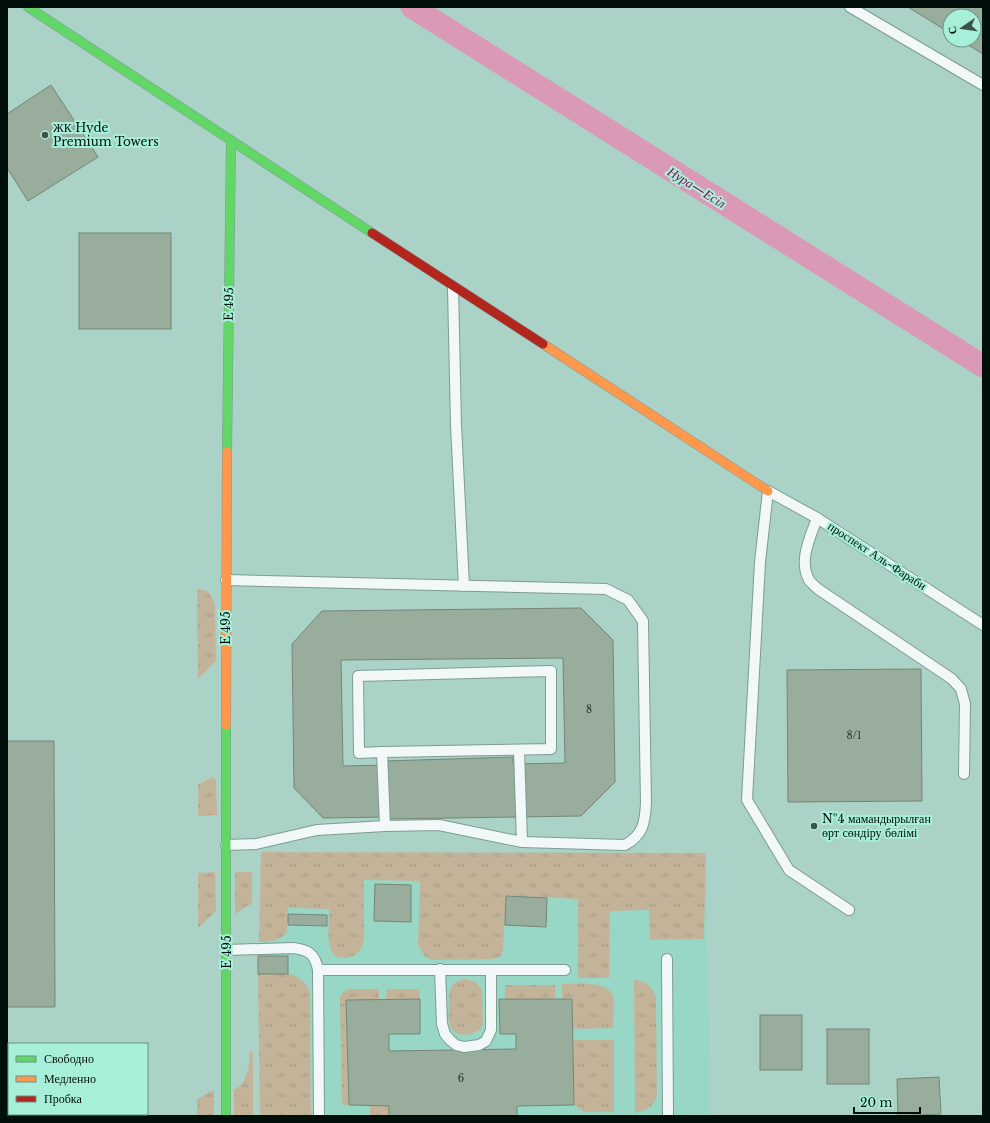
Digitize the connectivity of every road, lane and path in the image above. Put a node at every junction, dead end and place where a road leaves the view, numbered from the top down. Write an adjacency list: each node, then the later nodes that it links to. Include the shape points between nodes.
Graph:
1 (28, 7): 4 (street)
2 (850, 7): 3 (lane)
3 (983, 85)
4 (231, 141): 5 (street); 8 (street, E 495)
5 (453, 285): 6 (street); 9 (lane, via 456,426)
6 (768, 491): 7 (lane, проспект Аль-Фараби); 17 (lane, via 760,562 747,800 789,870)
7 (817, 518): 10 (lane, проспект Аль-Фараби); 13 (lane, via 804,557 809,580 818,589 952,679 961,689 964,704)
8 (226, 580): 9 (lane); 16 (street, E 495)
9 (464, 586): 15 (lane, via 606,589 628,600 643,621 646,804 645,818 640,831 635,840 625,846)
10 (983, 625)
11 (519, 750): 12 (lane); 12 (lane, via 552,749 551,671 358,676 359,752); 15 (lane)
12 (382, 752): 14 (lane)
13 (964, 774)
14 (385, 826): 15 (lane, via 439,825); 16 (lane, via 317,830 256,844)
15 (522, 842)
16 (226, 845): 18 (street, E 495)
17 (849, 910)
18 (227, 950): 21 (lane, via 302,949 317,961); 24 (street, E 495)
19 (667, 959): 26 (lane)
20 (440, 969): 21 (lane); 22 (lane); 22 (lane, via 442,1024 445,1034 456,1045 464,1047 479,1045 486,1040 491,1030)
21 (318, 970): 25 (lane)
22 (491, 970): 23 (lane)
23 (565, 970)
24 (226, 1116)
25 (320, 1116)
26 (668, 1116)

